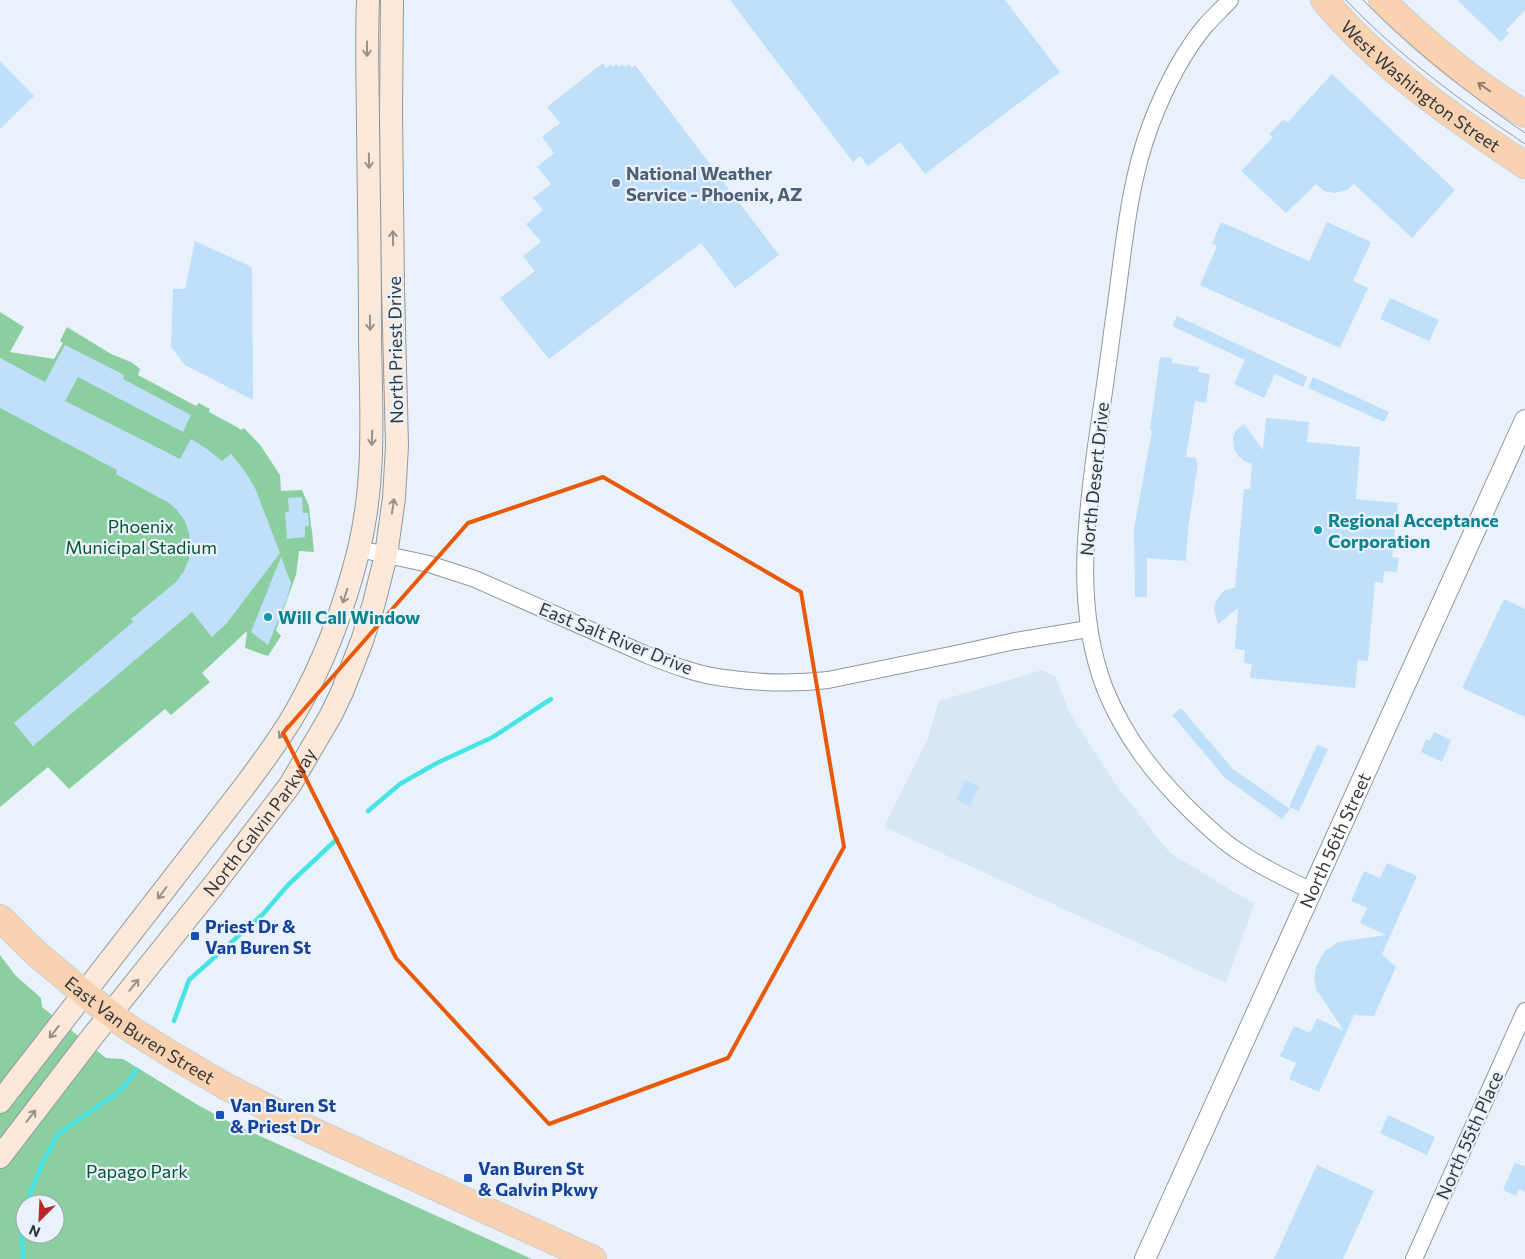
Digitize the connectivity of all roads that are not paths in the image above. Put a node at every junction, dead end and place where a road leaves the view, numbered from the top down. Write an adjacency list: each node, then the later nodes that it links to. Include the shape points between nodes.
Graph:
1 (368, 0): 9 (main road, North Priest Drive, one-way to 9, via 373,420 368,490)
2 (392, 0): 10 (main road, North Priest Drive, one-way to 2, via 397,446)
3 (1230, 0): 11 (street, North Desert Drive, via 1204,27 1184,56 1151,125 1134,182 1088,510 1085,568)
4 (1324, 0): 7 (main road, West Washington Street, via 1373,51 1430,100)
5 (1382, 0): 6 (main road, West Washington Street, one-way to 5, via 1460,70)
6 (1525, 114)
7 (1525, 165)
8 (1525, 420): 14 (street, North 56th Street)
9 (358, 549): 10 (street, East Salt River Drive); 12 (main road, North Priest Drive, one-way to 12, via 334,626)
10 (386, 555): 11 (street, East Salt River Drive, via 429,564 475,579 669,664 723,678 828,680); 13 (main road, North Priest Drive, via 362,641)
11 (1088, 629): 14 (street, North Desert Drive, via 1109,696 1132,742 1151,768 1210,829 1243,855)
12 (307, 689): 16 (main road, North Galvin Parkway, one-way to 16, via 281,735 244,787)
13 (342, 692): 18 (main road, North Galvin Parkway, one-way to 13, via 290,784)
14 (1312, 891): 22 (street, North 56th Street)
15 (0, 918): 16 (main road, East Van Buren Street)
16 (85, 994): 18 (main road, East Van Buren Street); 19 (main road, North Galvin Parkway, one-way to 19)
17 (1525, 1011): 23 (street, North 55th Place)
18 (111, 1014): 20 (main road, North Galvin Parkway, one-way to 18); 21 (main road, East Van Buren Street, via 169,1054 277,1113)
19 (0, 1102)
20 (0, 1157)
21 (593, 1259)
22 (1145, 1259)
23 (1414, 1259)

